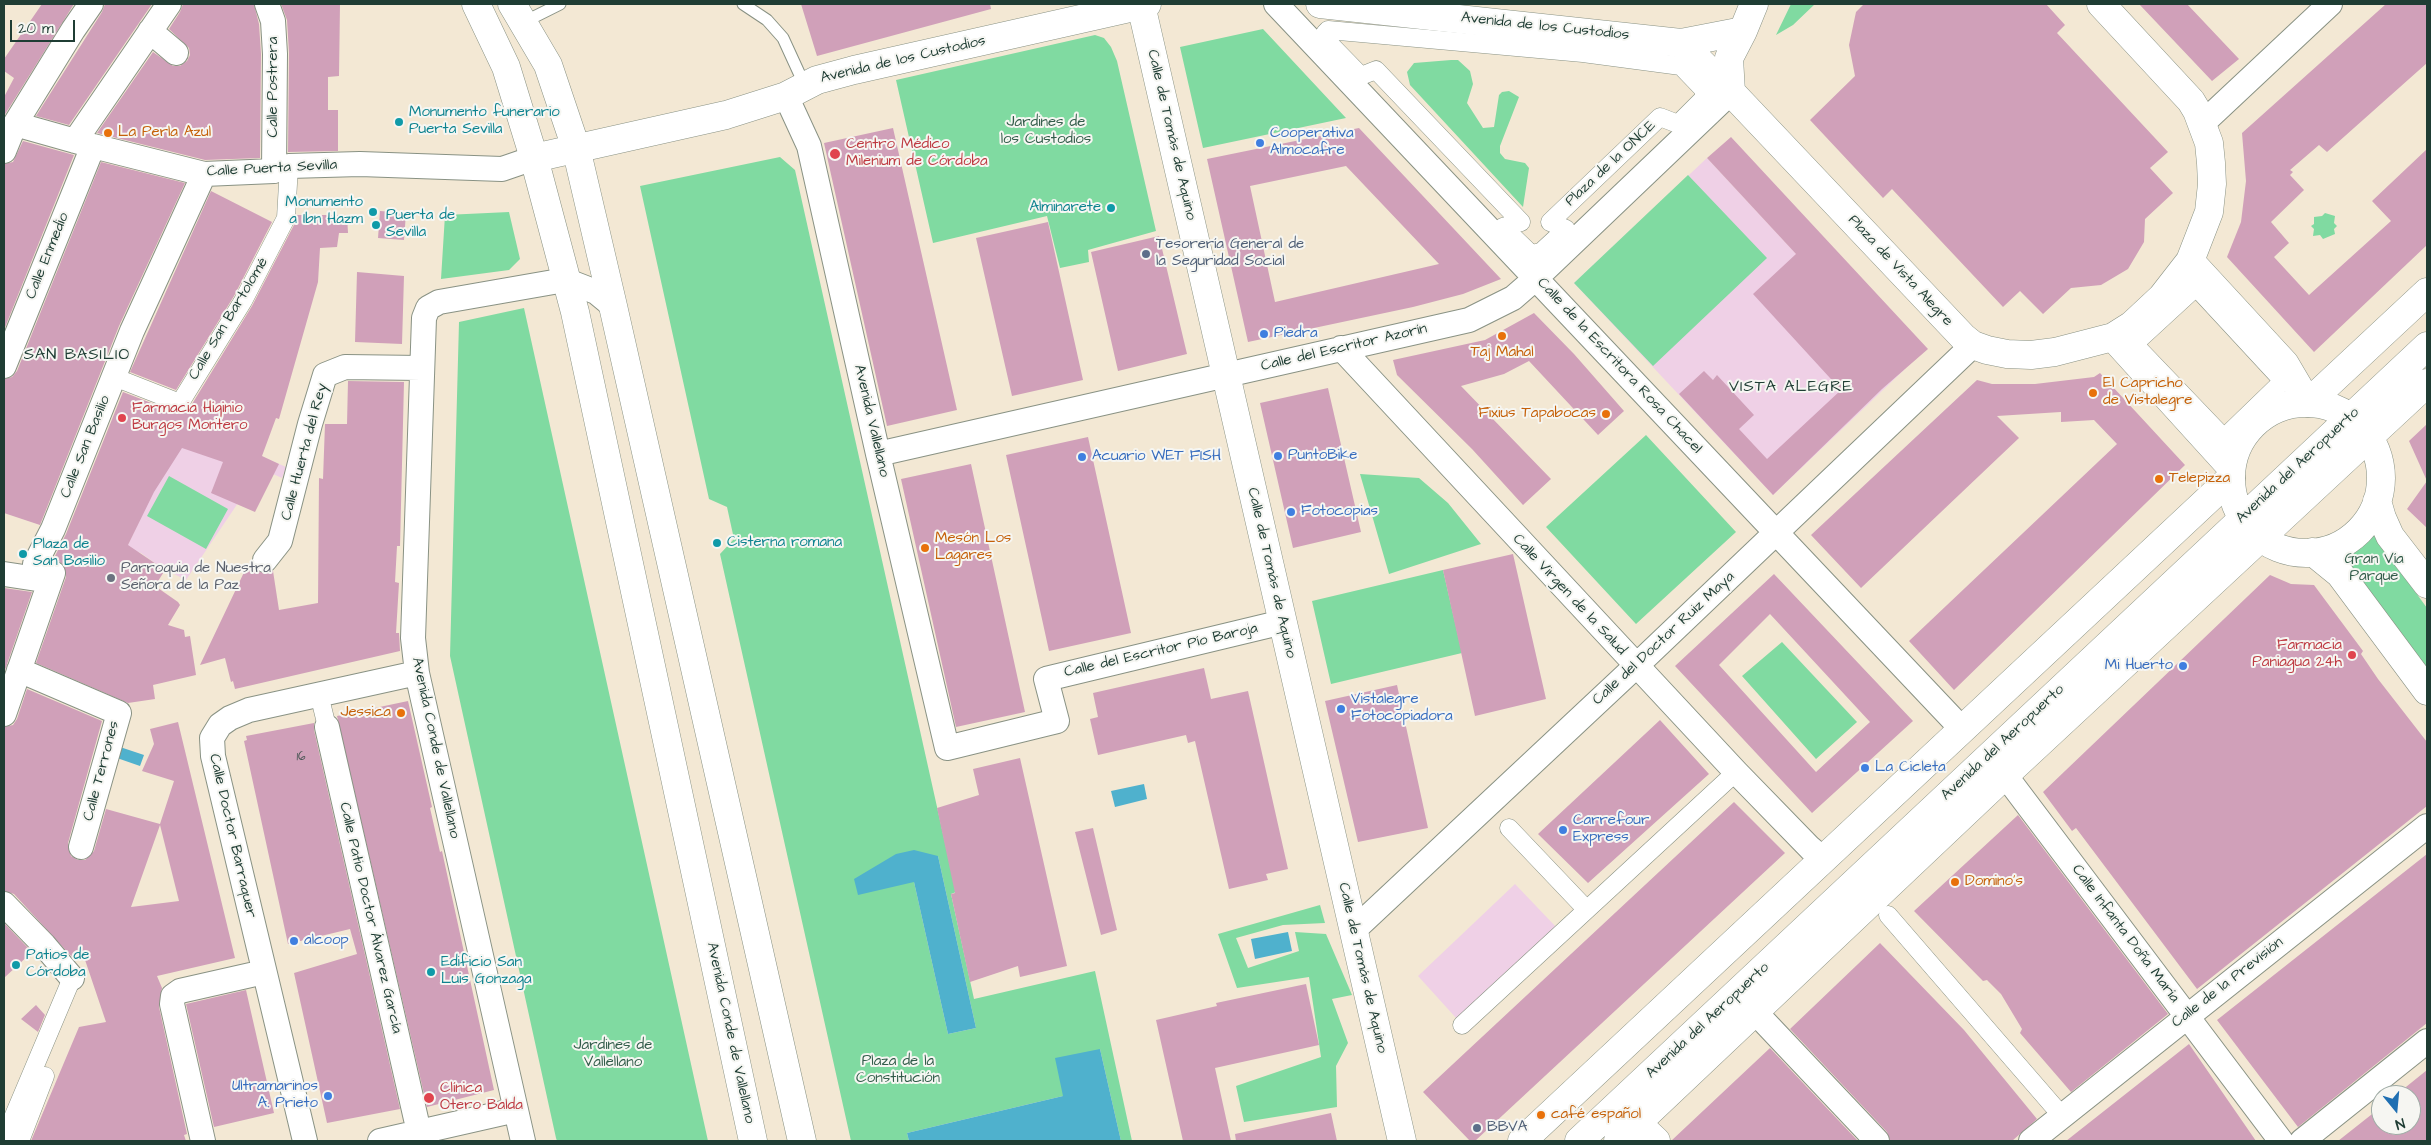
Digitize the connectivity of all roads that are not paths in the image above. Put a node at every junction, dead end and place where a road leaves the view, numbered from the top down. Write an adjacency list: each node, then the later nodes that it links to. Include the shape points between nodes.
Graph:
1 (92, 4): 22 (street)
2 (170, 4): 15 (street, Calle Enmedio)
3 (267, 4): 27 (street, Calle Postrera, via 273,21)
4 (476, 4): 26 (main road, Avenida Conde de Vallellano, via 506,67)
5 (560, 4): 13 (lane)
6 (743, 4): 19 (lane, via 767,20 783,38)
7 (1276, 4): 30 (street, Calle de la Escritora Rosa Chacel)
8 (1320, 4): 17 (main road, Avenida de los Custodios)
9 (1754, 4): 16 (main road)
10 (2101, 4): 21 (main road, Plaza de Vista Alegre, via 2191,101)
11 (2330, 4): 21 (street)
12 (1136, 5): 19 (main road, Avenida de los Custodios, via 854,70 817,80); 40 (main road, Calle de Tomás de Aquino)
13 (518, 13): 24 (main road, via 548,65)
14 (1328, 30): 14 (street, Plaza de la ONCE, via 1325,39 1361,76 1376,70 1521,222 1503,227 1531,254 1542,252 1566,229 1550,222 1660,117 1678,124 1704,98 1704,90 1681,66)
15 (150, 31): 18 (street); 23 (street, Calle Enmedio)
16 (1743, 31): 17 (main road, Avenida de los Custodios); 20 (main road, via 1729,58)
17 (1681, 43): 20 (main road)
18 (176, 53)
19 (796, 91): 24 (main road, Avenida de los Custodios, via 726,115); 47 (street, Avenida Vallellano)
20 (1731, 92): 30 (street, Calle del Escritor Azorín); 35 (main road, Plaza de Vista Alegre)
21 (2203, 123): 29 (main road, Plaza de Vista Alegre, via 2209,143 2212,184 2209,212)
22 (15, 124): 23 (street, Calle Puerta Sevilla); 25 (street)
23 (84, 143): 28 (street, Calle Puerta Sevilla); 38 (street, Calle Enmedio)
24 (576, 148): 26 (main road); 33 (main road)
25 (4, 151)
26 (534, 158): 27 (street, Calle Puerta Sevilla, via 502,169 360,164); 31 (main road, Avenida Conde de Vallellano)
27 (282, 168): 28 (street, Calle Puerta Sevilla); 41 (street, Calle San Bartolomé, via 286,218 243,301 180,402)
28 (204, 174): 41 (street, Calle San Basilio)
29 (2190, 261): 34 (main road, Plaza de Vista Alegre, via 2162,297 2132,325); 43 (main road, via 2284,364)
30 (1536, 278): 37 (street, Calle del Escritor Azorín, via 1512,298 1469,320); 51 (street, Calle de la Escritora Rosa Chacel)
31 (565, 280): 33 (street, via 596,292); 39 (street, Avenida Conde de Vallellano, via 439,302 428,308 424,318); 96 (main road, Avenida Conde de Vallellano, via 575,312)
32 (2427, 292): 43 (main road)
33 (613, 306): 97 (main road)
34 (2112, 337): 35 (main road, Plaza de Vista Alegre, via 2031,355 2007,354); 48 (main road)
35 (1973, 345): 51 (street, Calle del Doctor Ruiz Maya)
36 (2427, 346): 44 (main road, Avenida del Aeropuerto)
37 (1341, 348): 40 (street, Calle del Escritor Azorín); 59 (street, Calle Virgen de la Salud)
38 (4, 366)
39 (421, 368): 54 (street, Calle Huerta del Rey, via 345,367 326,375 280,541); 61 (street, Avenida Conde de Vallellano, via 413,638)
40 (1226, 374): 47 (street, Calle del Escritor Azorín); 58 (main road, Calle de Tomás de Aquino)
41 (114, 377): 56 (street, Calle San Basilio, via 51,535 35,564 53,572)
42 (2427, 383): 45 (main road, Avenida del Aeropuerto)
43 (2308, 403): 44 (main road, via 2324,405); 48 (main road, via 2286,405 2264,416 2246,433 2234,454)
44 (2350, 417): 45 (main road); 50 (main road, Avenida del Aeropuerto)
45 (2369, 437): 49 (main road, via 2380,464); 52 (main road, Avenida del Aeropuerto)
46 (2224, 438): 46 (street, via 2134,344 2196,287 2283,380)
47 (878, 454): 67 (street, Avenida Vallellano)
48 (2231, 472): 50 (main road, via 2235,503); 66 (main road)
49 (2377, 501): 53 (main road, via 2366,522 2349,539 2337,546); 57 (main road, via 2390,536)
50 (2242, 518): 52 (main road); 87 (main road, Avenida del Aeropuerto)
51 (1776, 532): 59 (street, Calle del Doctor Ruiz Maya); 66 (street, Calle de la Escritora Rosa Chacel)
52 (2261, 538): 53 (main road, via 2288,551); 69 (main road, Avenida del Aeropuerto)
53 (2313, 552): 62 (main road, via 2340,574)
54 (265, 560)
55 (4, 574): 56 (street)
56 (50, 581): 60 (street)
57 (2427, 584)
58 (1283, 622): 67 (street, Calle del Escritor Pío Baroja, via 1046,678 1057,721); 77 (main road, Calle de Tomás de Aquino)
59 (1636, 666): 68 (street, Calle Virgen de la Salud); 77 (street, Calle del Doctor Ruiz Maya)
60 (19, 670): 64 (street); 72 (street, Calle Terrones, via 118,712)
61 (417, 673): 63 (street, Calle Doctor Barraquer); 85 (street, Avenida Conde de Vallellano)
62 (2427, 692)
63 (320, 694): 65 (street, Calle Patio Doctor Álvarez García); 78 (street, Calle Doctor Barraquer, via 243,712 220,725 212,738 213,756)
64 (4, 714)
65 (327, 727): 89 (street, Calle Patio Doctor Álvarez García)
66 (1962, 729): 73 (main road)
67 (947, 748)
68 (1736, 772): 73 (street, Calle Virgen de la Salud); 75 (street)
69 (2005, 775): 80 (main road, Avenida del Aeropuerto); 81 (street, Calle Infanta Doña María)
70 (2427, 826): 81 (street, Calle de la Previsión)
71 (1509, 828): 75 (street)
72 (81, 846)
73 (1824, 859): 99 (main road)
74 (4, 904): 79 (street)
75 (1586, 909): 82 (street)
76 (1888, 915): 86 (street)
77 (1354, 930): 98 (main road, Calle de Tomás de Aquino)
78 (264, 972): 92 (street, via 180,991 173,996 172,1004); 93 (street, Calle Doctor Barraquer)
79 (72, 978): 90 (street)
80 (1756, 1013): 88 (main road, Avenida del Aeropuerto); 101 (street)
81 (2186, 1015): 86 (street, Calle de la Previsión); 103 (street, Calle Infanta Doña María)
82 (1462, 1025)
83 (2427, 1040): 104 (street)
84 (45, 1076): 91 (street)
85 (516, 1110): 89 (street); 95 (street, Avenida Conde de Vallellano)
86 (2062, 1116): 102 (street, Calle de la Previsión)
87 (1609, 1132): 88 (main road); 100 (main road, Avenida del Aeropuerto)
88 (1647, 1132)
89 (420, 1137): 94 (street)
90 (4, 1139)
91 (20, 1141)
92 (203, 1141)
93 (305, 1141)
94 (380, 1141)
95 (523, 1141)
96 (753, 1141)
97 (802, 1141)
98 (1402, 1141)
99 (1522, 1141)
100 (1579, 1141)
101 (1877, 1141)
102 (2031, 1141)
103 (2281, 1141)
104 (2302, 1141)

